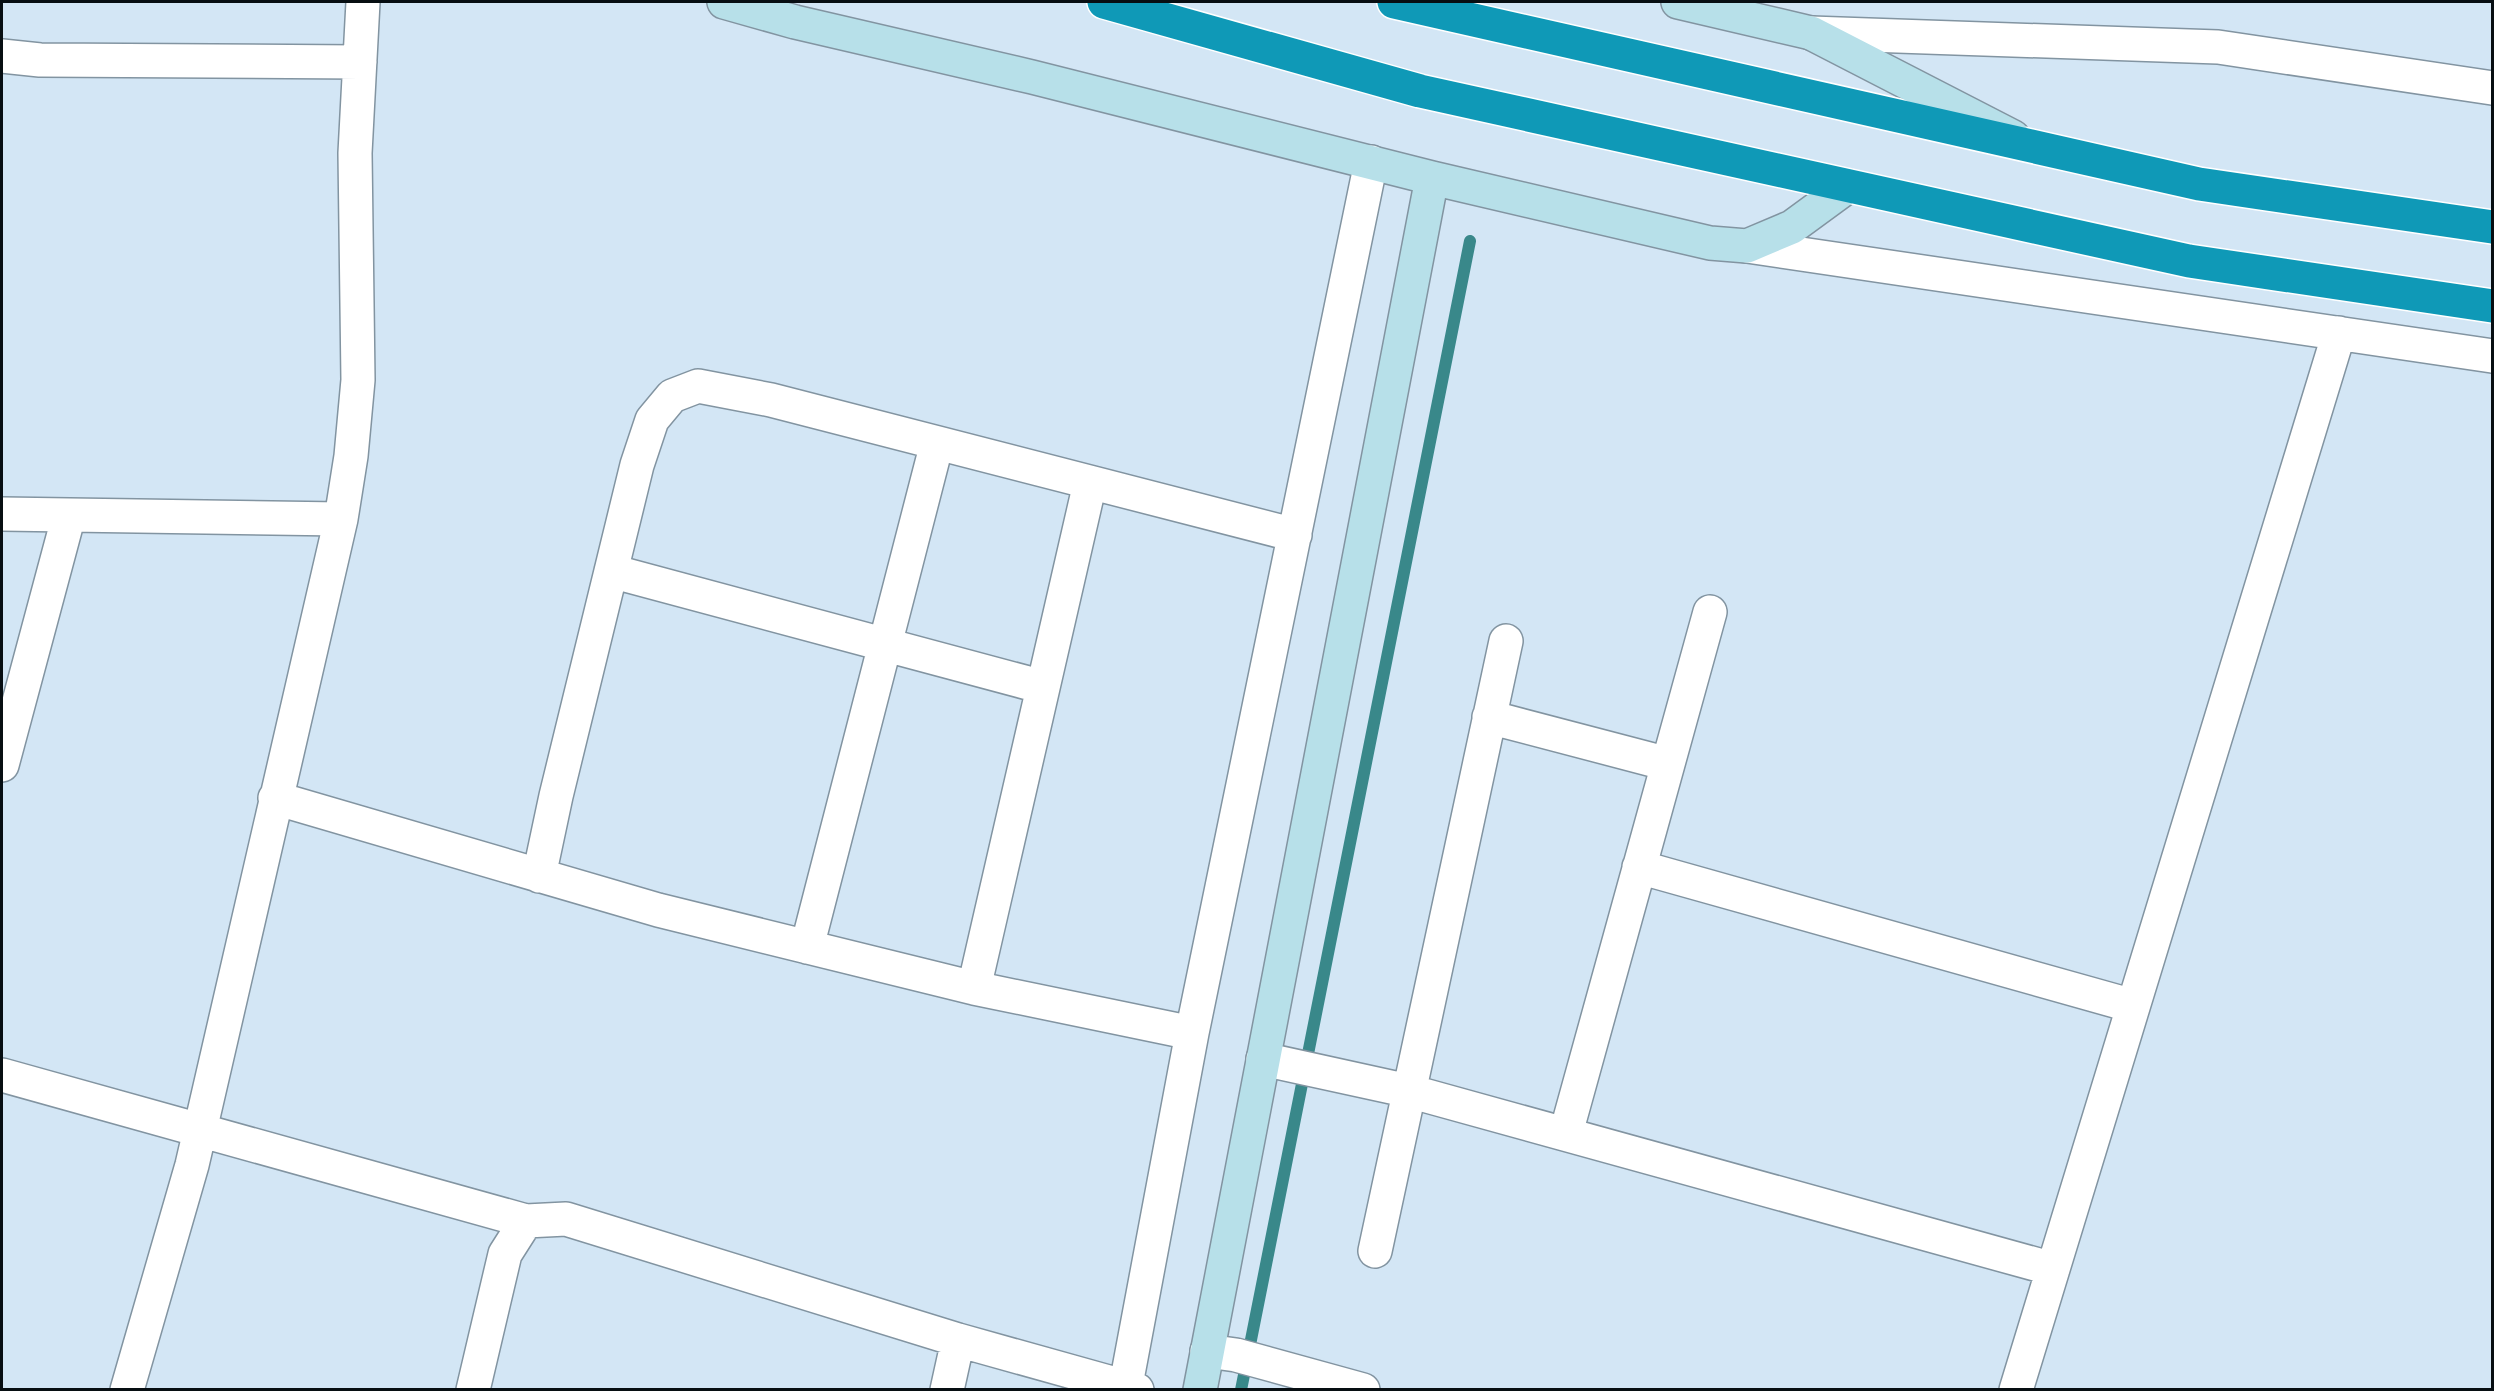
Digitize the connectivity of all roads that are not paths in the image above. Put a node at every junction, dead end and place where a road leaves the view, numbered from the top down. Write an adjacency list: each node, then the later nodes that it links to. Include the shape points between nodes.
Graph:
1 (363, 2): 8 (street)
2 (724, 2): 11 (street)
3 (1104, 2): 13 (highway, via 1420,91)
4 (1394, 2): 10 (highway)
5 (1678, 2): 6 (street)
6 (1811, 33): 9 (street, via 2218,47); 10 (street)
7 (2, 56): 8 (street, via 40,60)
8 (360, 62): 23 (street, via 355,153 358,381)
9 (2493, 88)
10 (2034, 147): 14 (highway, via 2199,184)
11 (1371, 162): 12 (street); 24 (street)
12 (1432, 178): 15 (street, via 1710,243); 40 (street)
13 (1848, 186): 15 (street, via 1792,226); 16 (highway, via 2189,261)
14 (2493, 227)
15 (1747, 246): 17 (street)
16 (2493, 306)
17 (2339, 333): 18 (street); 38 (street)
18 (2493, 356)
19 (937, 443): 20 (street); 25 (street, via 771,400 698,386 672,396 652,420); 28 (street)
20 (1090, 483): 24 (street); 29 (street)
21 (2, 514): 22 (street)
22 (69, 515): 23 (street); 32 (street)
23 (341, 519): 33 (street)
24 (1295, 536): 39 (street)
25 (611, 571): 28 (street); 35 (street)
26 (1710, 612): 31 (street)
27 (1506, 641): 30 (street)
28 (885, 644): 29 (street); 36 (street)
29 (1043, 687): 37 (street)
30 (1489, 717): 31 (street); 42 (street)
31 (1668, 764): 34 (street)
32 (2, 765)
33 (275, 798): 35 (street); 43 (street)
34 (1639, 867): 38 (street); 44 (street)
35 (539, 876): 36 (street)
36 (807, 946): 37 (street)
37 (974, 988): 39 (street)
38 (2133, 1006): 47 (street)
39 (1192, 1033): 50 (street)
40 (1278, 1062): 42 (street); 49 (street)
41 (2, 1075): 43 (street)
42 (1409, 1091): 44 (street); 46 (street)
43 (200, 1130): 45 (street); 51 (street)
44 (1566, 1133): 47 (street)
45 (526, 1221): 48 (street, via 566,1219); 52 (street, via 505,1254)
46 (1375, 1251)
47 (2053, 1269): 56 (street)
48 (958, 1340): 50 (street); 53 (street)
49 (1236, 1357): 54 (street); 55 (street)
50 (1129, 1388)
51 (127, 1389)
52 (473, 1389)
53 (947, 1389)
54 (1200, 1389)
55 (1363, 1389)
56 (2016, 1389)

